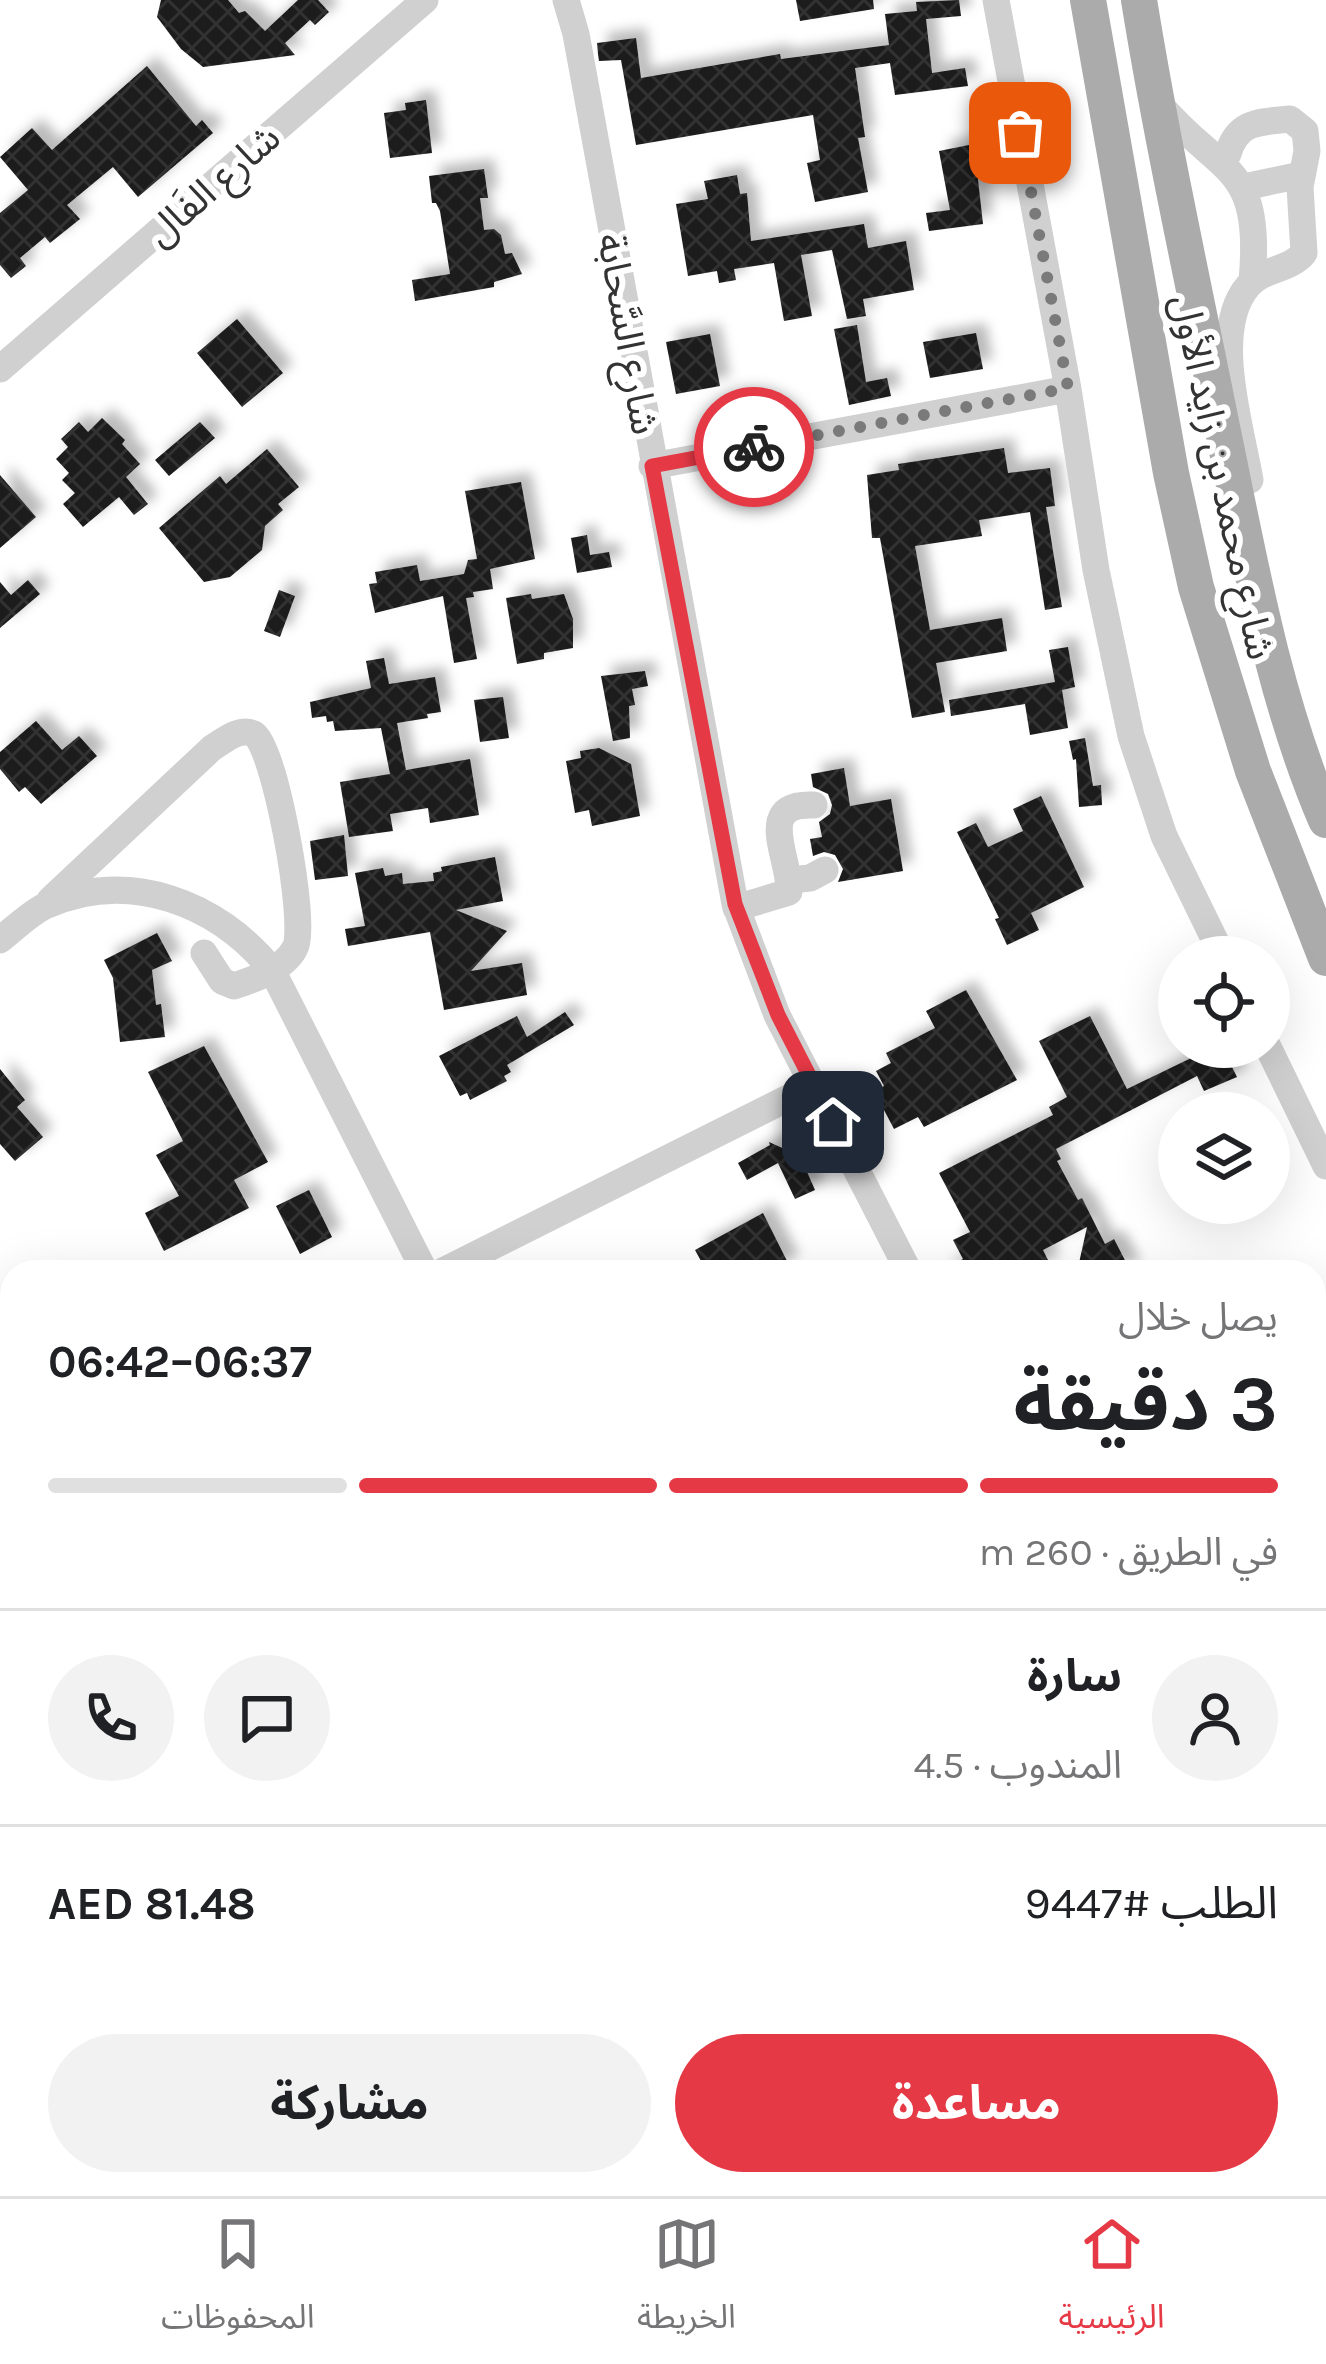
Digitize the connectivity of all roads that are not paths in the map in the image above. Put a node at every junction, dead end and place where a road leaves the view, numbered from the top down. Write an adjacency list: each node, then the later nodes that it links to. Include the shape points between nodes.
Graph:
1 (425, 0): 11 (street, شارع الفَال)
2 (566, 0): 13 (street, شارع السَّحابة)
3 (995, 0): 12 (street)
4 (1088, 0): 24 (main road, شارع محمد بن زايد الأول, via 1196,587 1253,771)
5 (1139, 0): 6 (main road, شارع محمد بن زايد الأول)
6 (1155, 98): 7 (street); 14 (main road, شارع محمد بن زايد الأول)
7 (1220, 158): 8 (street, via 1243,128 1290,119 1305,131); 9 (street)
8 (1301, 175): 9 (street); 10 (street, via 1304,253)
9 (1244, 187): 10 (street)
10 (1252, 281): 14 (street, via 1232,314 1228,342 1256,520)
11 (0, 369)
12 (1068, 388): 13 (street); 21 (street, via 1131,736 1165,836)
13 (652, 466): 20 (street, شارع السَّحابة)
14 (1255, 585): 16 (main road, شارع محمد بن زايد الأول)
15 (814, 805): 18 (street, via 794,807 778,826)
16 (1326, 820)
17 (825, 870): 18 (street)
18 (790, 880): 20 (street, via 789,892)
19 (42, 908): 22 (street); 25 (street, via 101,893 166,897 227,923); 25 (street, via 212,748 249,731 268,750 299,913 294,951)
20 (736, 908): 27 (street, شارع السَّحابة)
21 (1213, 936)
22 (0, 940)
23 (204, 953): 25 (street, via 228,986)
24 (1326, 958)
25 (272, 970): 29 (street)
26 (1278, 1068): 28 (street)
27 (814, 1085): 30 (street); 31 (street, شارع السَّحابة)
28 (1326, 1166)
29 (419, 1260)
30 (465, 1260)
31 (903, 1260)

